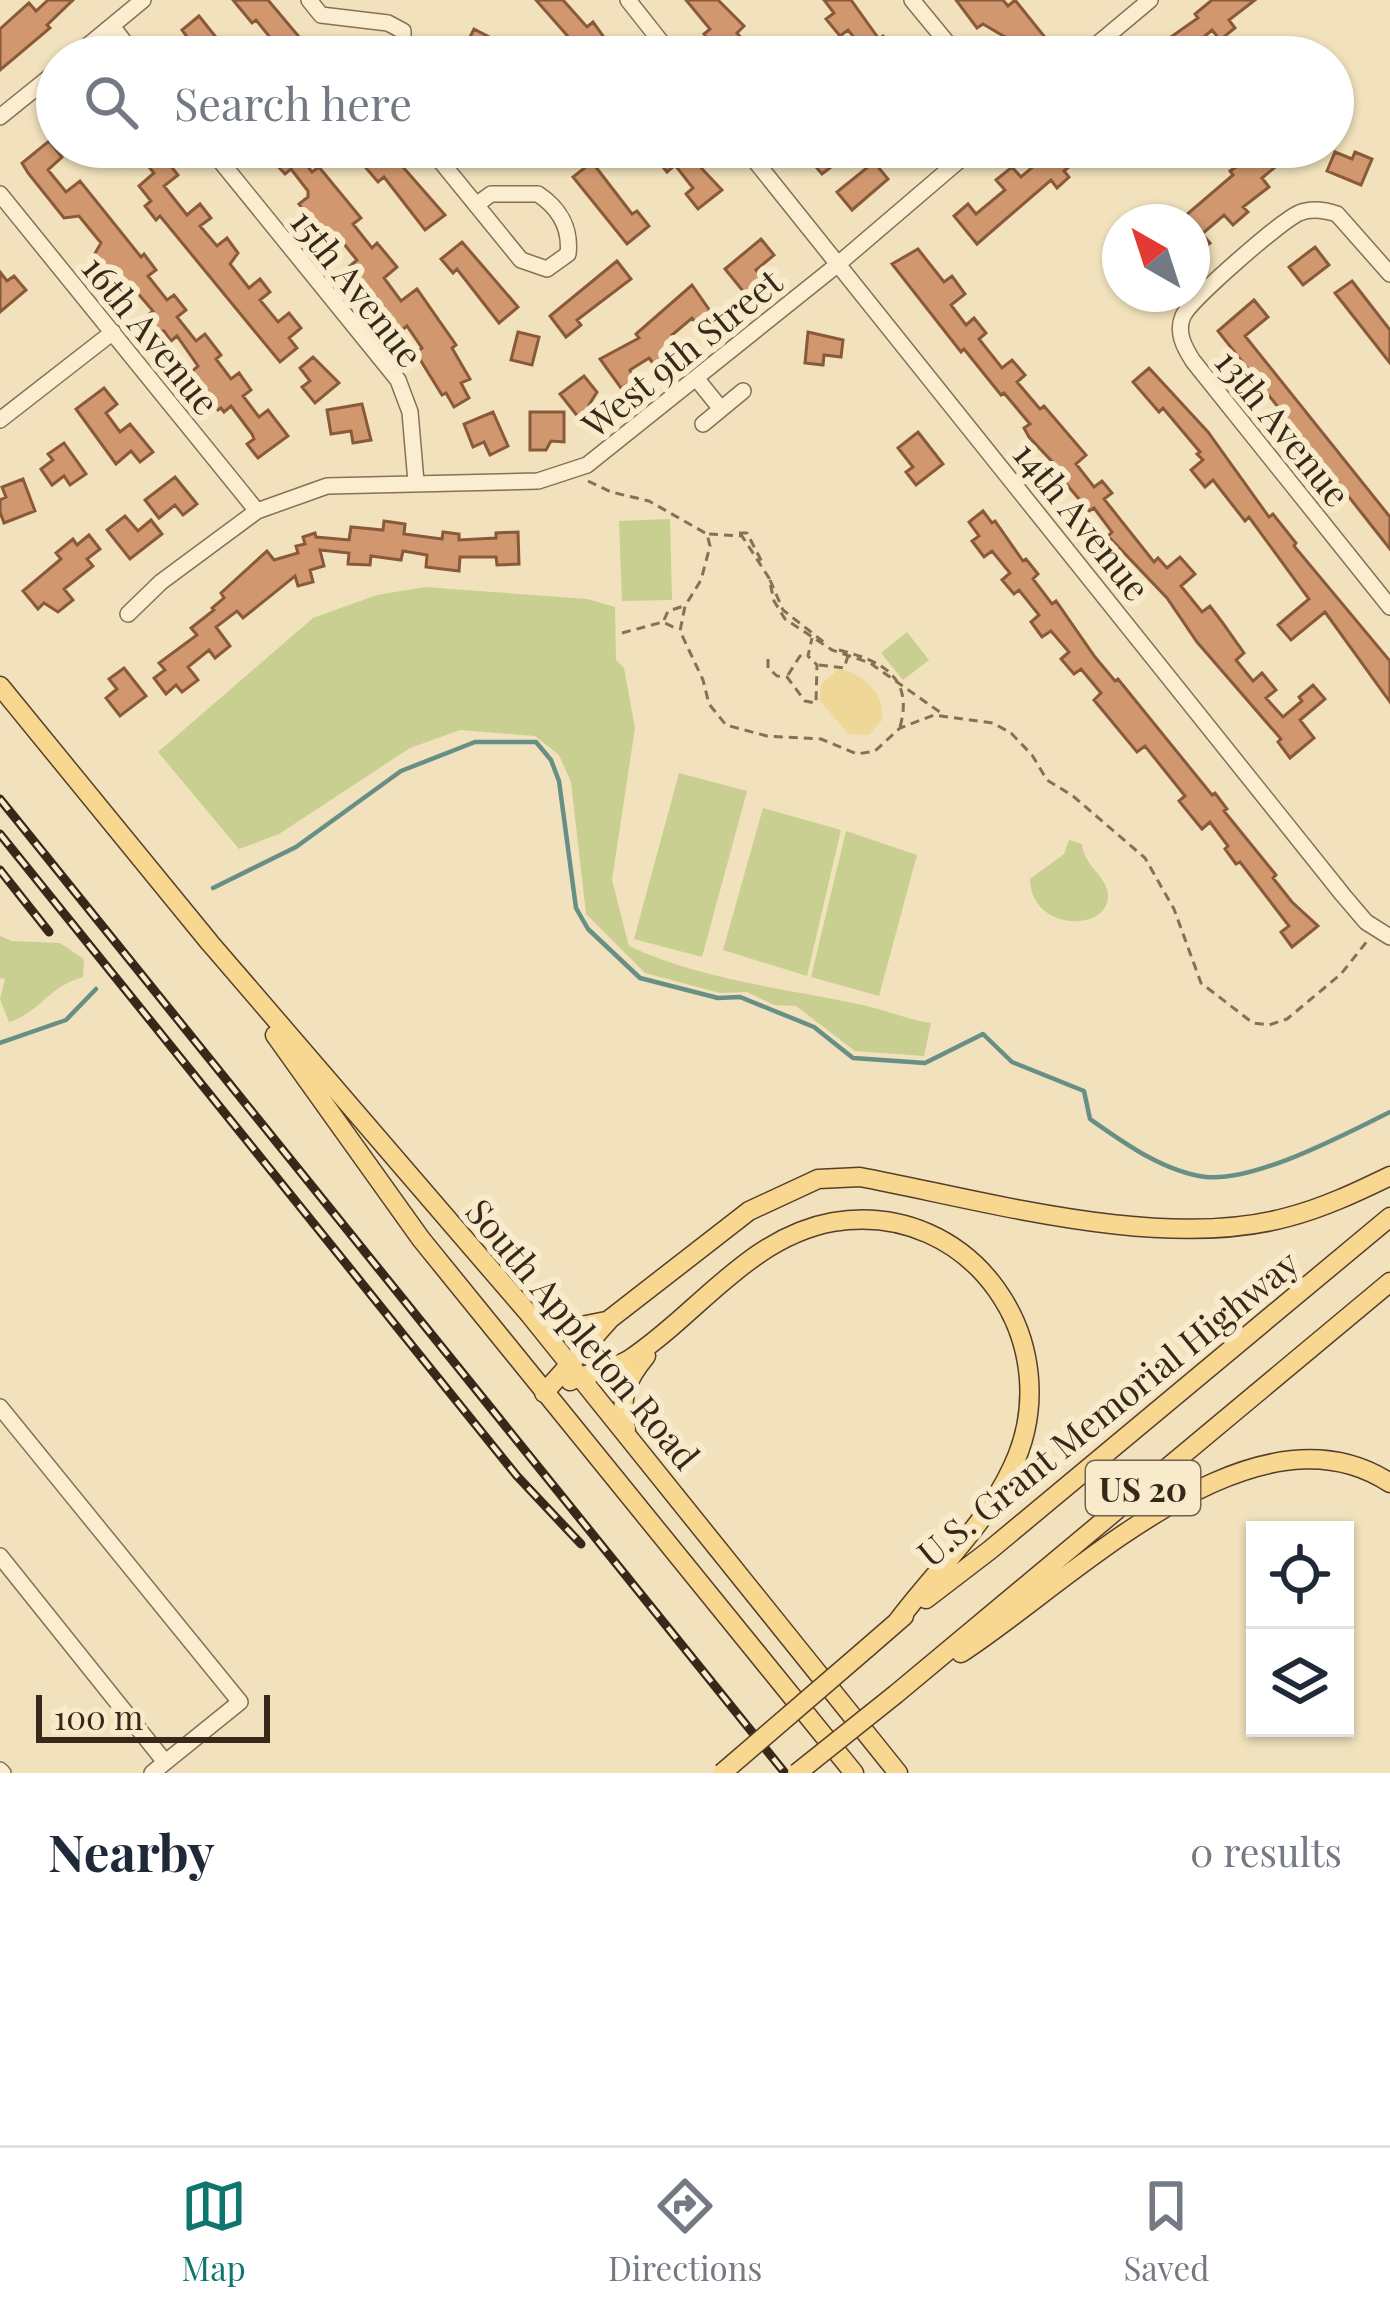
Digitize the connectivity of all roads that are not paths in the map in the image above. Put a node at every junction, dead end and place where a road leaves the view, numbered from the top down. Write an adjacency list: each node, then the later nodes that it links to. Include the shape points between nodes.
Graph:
1 (143, 0): 6 (street)
2 (309, 0): 9 (street, via 321,15 388,23)
3 (628, 0): 10 (street)
4 (912, 0): 11 (street)
5 (1150, 0): 12 (street)
6 (112, 26): 7 (street); 8 (street)
7 (100, 36)
8 (120, 36)
9 (403, 36)
10 (656, 36)
11 (942, 36)
12 (1107, 36)
13 (36, 88): 14 (street)
14 (0, 117)
15 (226, 168): 29 (street, 15th Avenue, via 398,380 410,412)
16 (446, 168): 20 (street)
17 (761, 168): 21 (street, 14th Avenue)
18 (951, 168): 21 (street, West 9th Street)
19 (0, 194): 23 (street, 16th Avenue)
20 (476, 205): 20 (street, via 528,266 548,269 568,254 562,218 538,194 490,194)
21 (838, 265): 24 (street, West 9th Street); 34 (street, 14th Avenue, via 1343,896)
22 (1390, 274): 31 (street, 13th Avenue, via 1347,222 1327,210 1299,213 1188,308 1181,338)
23 (113, 332): 27 (street); 30 (street, 16th Avenue)
24 (696, 378): 26 (street); 29 (street, West 9th Street, via 587,465 538,481)
25 (743, 391): 26 (street)
26 (721, 409): 28 (street)
27 (0, 419)
28 (703, 424)
29 (416, 482): 30 (street, West 9th Street, via 327,486)
30 (257, 511): 32 (street, West 9th Street)
31 (1390, 607)
32 (128, 614)
33 (0, 686): 35 (main road, South Appleton Road)
34 (1383, 933)
35 (210, 943): 39 (main road, South Appleton Road); 43 (main road, South Appleton Road, via 421,1239)
36 (1390, 1176): 40 (main road, via 1286,1218 1165,1231 860,1177 818,1179 749,1211)
37 (1390, 1217): 48 (main road, U.S. Grant Memorial Highway / US 20)
38 (1390, 1282): 49 (main road, US 20)
39 (530, 1315): 40 (main road, via 581,1326); 42 (main road, South Appleton Road)
40 (610, 1319): 42 (main road)
41 (665, 1333): 42 (main road, via 626,1362); 45 (main road, via 630,1376); 48 (main road, via 743,1264 833,1222 932,1235 997,1288 1030,1363 1031,1402 1013,1467)
42 (574, 1371): 43 (main road); 45 (main road, South Appleton Road)
43 (544, 1393): 53 (main road, South Appleton Road)
44 (0, 1407): 50 (street, via 240,1702)
45 (627, 1433): 54 (main road, South Appleton Road)
46 (1390, 1483): 49 (main road, via 1319,1458 1264,1462 1209,1481)
47 (0, 1556): 50 (street)
48 (898, 1622): 51 (main road, U.S. Grant Memorial Highway / US 20, bridge)
49 (896, 1694): 52 (main road, US 20, bridge)
50 (159, 1768)
51 (722, 1773)
52 (796, 1773)
53 (854, 1773)
54 (898, 1773)

